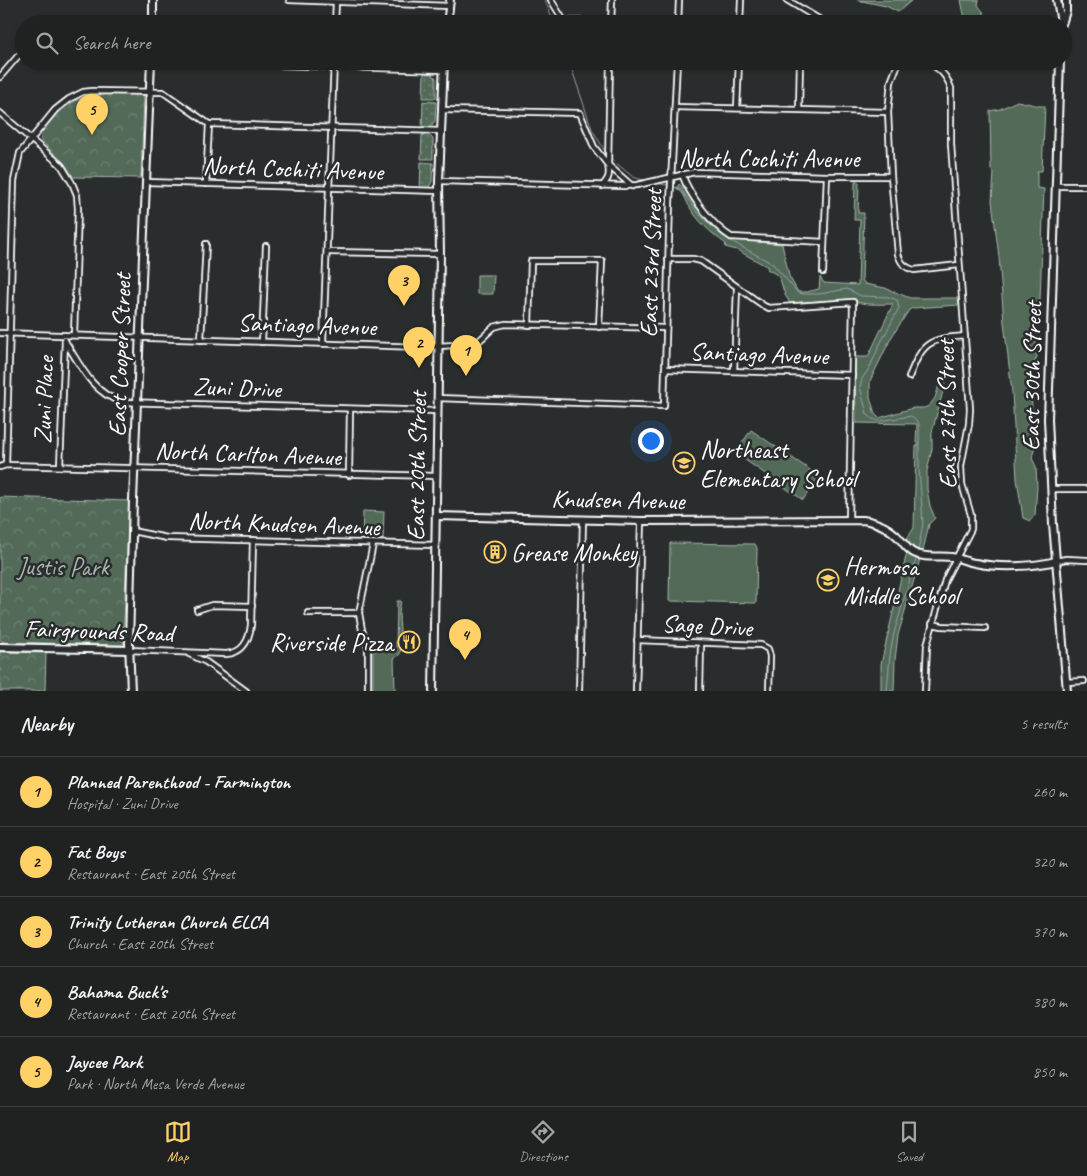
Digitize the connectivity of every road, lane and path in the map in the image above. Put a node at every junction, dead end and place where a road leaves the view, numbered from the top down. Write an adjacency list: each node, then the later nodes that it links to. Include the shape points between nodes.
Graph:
1 (153, 0): 12 (street)
2 (289, 0): 10 (street)
3 (551, 0): 14 (street)
4 (612, 0): 15 (street)
5 (679, 0): 16 (street)
6 (741, 0): 17 (street)
7 (787, 0): 18 (street)
8 (1057, 0): 19 (street)
9 (1066, 0): 20 (street)
10 (336, 2): 11 (street); 13 (street)
11 (449, 3)
12 (152, 15)
13 (335, 15)
14 (561, 15)
15 (611, 15)
16 (678, 15)
17 (740, 15)
18 (811, 15)
19 (1060, 15)
20 (1064, 15)
21 (15, 60): 32 (street)
22 (151, 70): 33 (street, East Cooper Street)
23 (333, 70): 41 (street)
24 (444, 70): 37 (street, East 20th Street)
25 (610, 70): 44 (street)
26 (677, 70): 34 (street, East 23rd Street)
27 (739, 70): 35 (street)
28 (800, 70): 36 (street)
29 (896, 70): 38 (street)
30 (941, 70): 64 (street, East 27th Street, via 951,88 951,144)
31 (1060, 70): 54 (street, East 30th Street)
32 (0, 77)
33 (150, 90): 40 (street, via 163,92); 43 (street, via 100,90 80,94 60,106); 50 (street, East Cooper Street)
34 (675, 107): 35 (street); 46 (street, East 23rd Street)
35 (737, 108): 36 (street)
36 (798, 109): 38 (street)
37 (442, 110): 42 (street, East 20th Street); 44 (street, via 580,113 594,147)
38 (888, 112): 48 (street)
39 (0, 113): 43 (street)
40 (209, 124): 41 (street); 51 (street)
41 (331, 127): 42 (street); 56 (street)
42 (441, 131): 49 (street, East 20th Street)
43 (31, 139): 71 (street, via 20,153 14,182); 73 (street, via 61,165 76,195)
44 (608, 165): 52 (street, via 608,180); 53 (street)
45 (682, 174): 46 (street, North Cochiti Avenue); 47 (street, North Cochiti Avenue); 58 (street, via 701,207 731,237)
46 (672, 176): 53 (street, North Cochiti Avenue); 63 (street, East 23rd Street)
47 (827, 176): 48 (street, North Cochiti Avenue); 58 (street)
48 (891, 176): 64 (street, via 901,262 914,270)
49 (439, 181): 52 (street, North Cochiti Avenue); 57 (street, East 20th Street)
50 (146, 182): 51 (street, North Cochiti Avenue); 75 (street, East Cooper Street)
51 (206, 184): 56 (street, North Cochiti Avenue)
52 (602, 186): 53 (street, North Cochiti Avenue)
53 (632, 186)
54 (1055, 186): 55 (street); 95 (street, East 30th Street, via 1048,410)
55 (1087, 186)
56 (329, 188): 57 (street, North Cochiti Avenue); 61 (street)
57 (439, 191): 62 (street, East 20th Street)
58 (824, 242): 65 (street)
59 (206, 244): 76 (street)
60 (266, 246): 78 (street)
61 (328, 252): 62 (street); 79 (street)
62 (440, 254): 80 (street, East 20th Street)
63 (668, 259): 66 (street, via 701,261); 69 (street, East 23rd Street)
64 (959, 265): 74 (street, East 27th Street)
65 (822, 272)
66 (737, 288): 82 (street); 83 (street, via 769,308 853,302)
67 (529, 325): 68 (street, Santiago Avenue); 68 (street, via 531,260 602,261); 80 (street, Santiago Avenue, via 500,324 472,344)
68 (599, 327): 69 (street, Santiago Avenue)
69 (666, 328): 81 (street, East 23rd Street)
70 (0, 333): 71 (street, Santiago Avenue)
71 (9, 333): 72 (street, Santiago Avenue); 89 (street)
72 (65, 335): 73 (street, Santiago Avenue); 77 (street, Zuni Place)
73 (74, 335): 75 (street, Santiago Avenue)
74 (965, 336): 84 (street, via 931,342 922,349); 105 (street, East 27th Street, via 970,409 961,466 971,529)
75 (139, 338): 76 (street, Santiago Avenue); 86 (street, East Cooper Street)
76 (201, 340): 78 (street, Santiago Avenue)
77 (65, 341): 86 (street, Zuni Drive, via 89,378 105,395 122,402); 90 (street, Zuni Place)
78 (262, 342): 79 (street, Santiago Avenue)
79 (323, 343): 80 (street, Santiago Avenue)
80 (438, 346): 85 (street, East 20th Street)
81 (665, 370): 82 (street, Santiago Avenue); 85 (street, East 23rd Street, via 664,406)
82 (734, 371): 83 (street, Santiago Avenue)
83 (852, 375): 100 (street)
84 (909, 377)
85 (437, 398): 88 (street, East 20th Street)
86 (136, 403): 87 (street, Zuni Drive); 92 (street, East Cooper Street)
87 (350, 409): 88 (street, Zuni Drive); 93 (street)
88 (437, 411): 94 (street, East 20th Street)
89 (6, 465): 90 (street, North Carlton Avenue); 91 (street, North Carlton Avenue)
90 (60, 466): 92 (street, North Carlton Avenue)
91 (0, 468)
92 (134, 468): 93 (street, North Carlton Avenue); 101 (street, East Cooper Street)
93 (349, 475): 94 (street, North Carlton Avenue)
94 (436, 476): 97 (street, East 20th Street)
95 (1051, 488): 96 (street); 107 (street, East 30th Street)
96 (1087, 489)
97 (436, 516): 98 (street, Knudsen Avenue); 104 (street, East 20th Street)
98 (583, 519): 99 (street, Knudsen Avenue); 125 (street)
99 (641, 520): 100 (street, Knudsen Avenue); 114 (street)
100 (849, 520): 105 (street, Knudsen Avenue, via 868,521 886,527 917,554)
101 (132, 531): 102 (street, North Knudsen Avenue, via 167,538); 117 (street, East Cooper Street)
102 (254, 540): 103 (street, North Knudsen Avenue); 108 (street)
103 (373, 544): 104 (street, North Knudsen Avenue); 111 (street)
104 (436, 546): 124 (street, East 20th Street)
105 (956, 558): 107 (street, Knudsen Avenue, via 976,564 1030,565); 112 (street, East 27th Street, via 944,580)
106 (1087, 560): 107 (street, Knudsen Avenue)
107 (1056, 561): 120 (street, East 30th Street)
108 (252, 606): 109 (street, via 212,605); 118 (street, via 251,632 244,648 230,654)
109 (197, 610)
110 (308, 613): 111 (street)
111 (359, 613): 123 (street, via 368,647)
112 (932, 624): 113 (street); 129 (street, East 27th Street, via 926,651)
113 (985, 628)
114 (638, 640): 115 (street, Sage Drive); 126 (street)
115 (701, 644): 127 (street); 128 (street, Sage Drive, via 761,645 768,649)
116 (0, 647): 117 (street, Fairgrounds Road)
117 (129, 650): 118 (street, Fairgrounds Road); 121 (street, East Cooper Street)
118 (185, 652): 122 (street, Fairgrounds Road, via 206,662)
119 (1084, 681): 120 (street)
120 (1066, 682): 130 (street, East 30th Street)
121 (131, 691)
122 (246, 691)
123 (368, 691)
124 (434, 691)
125 (579, 691)
126 (636, 691)
127 (700, 691)
128 (769, 691)
129 (925, 691)
130 (1067, 691)

